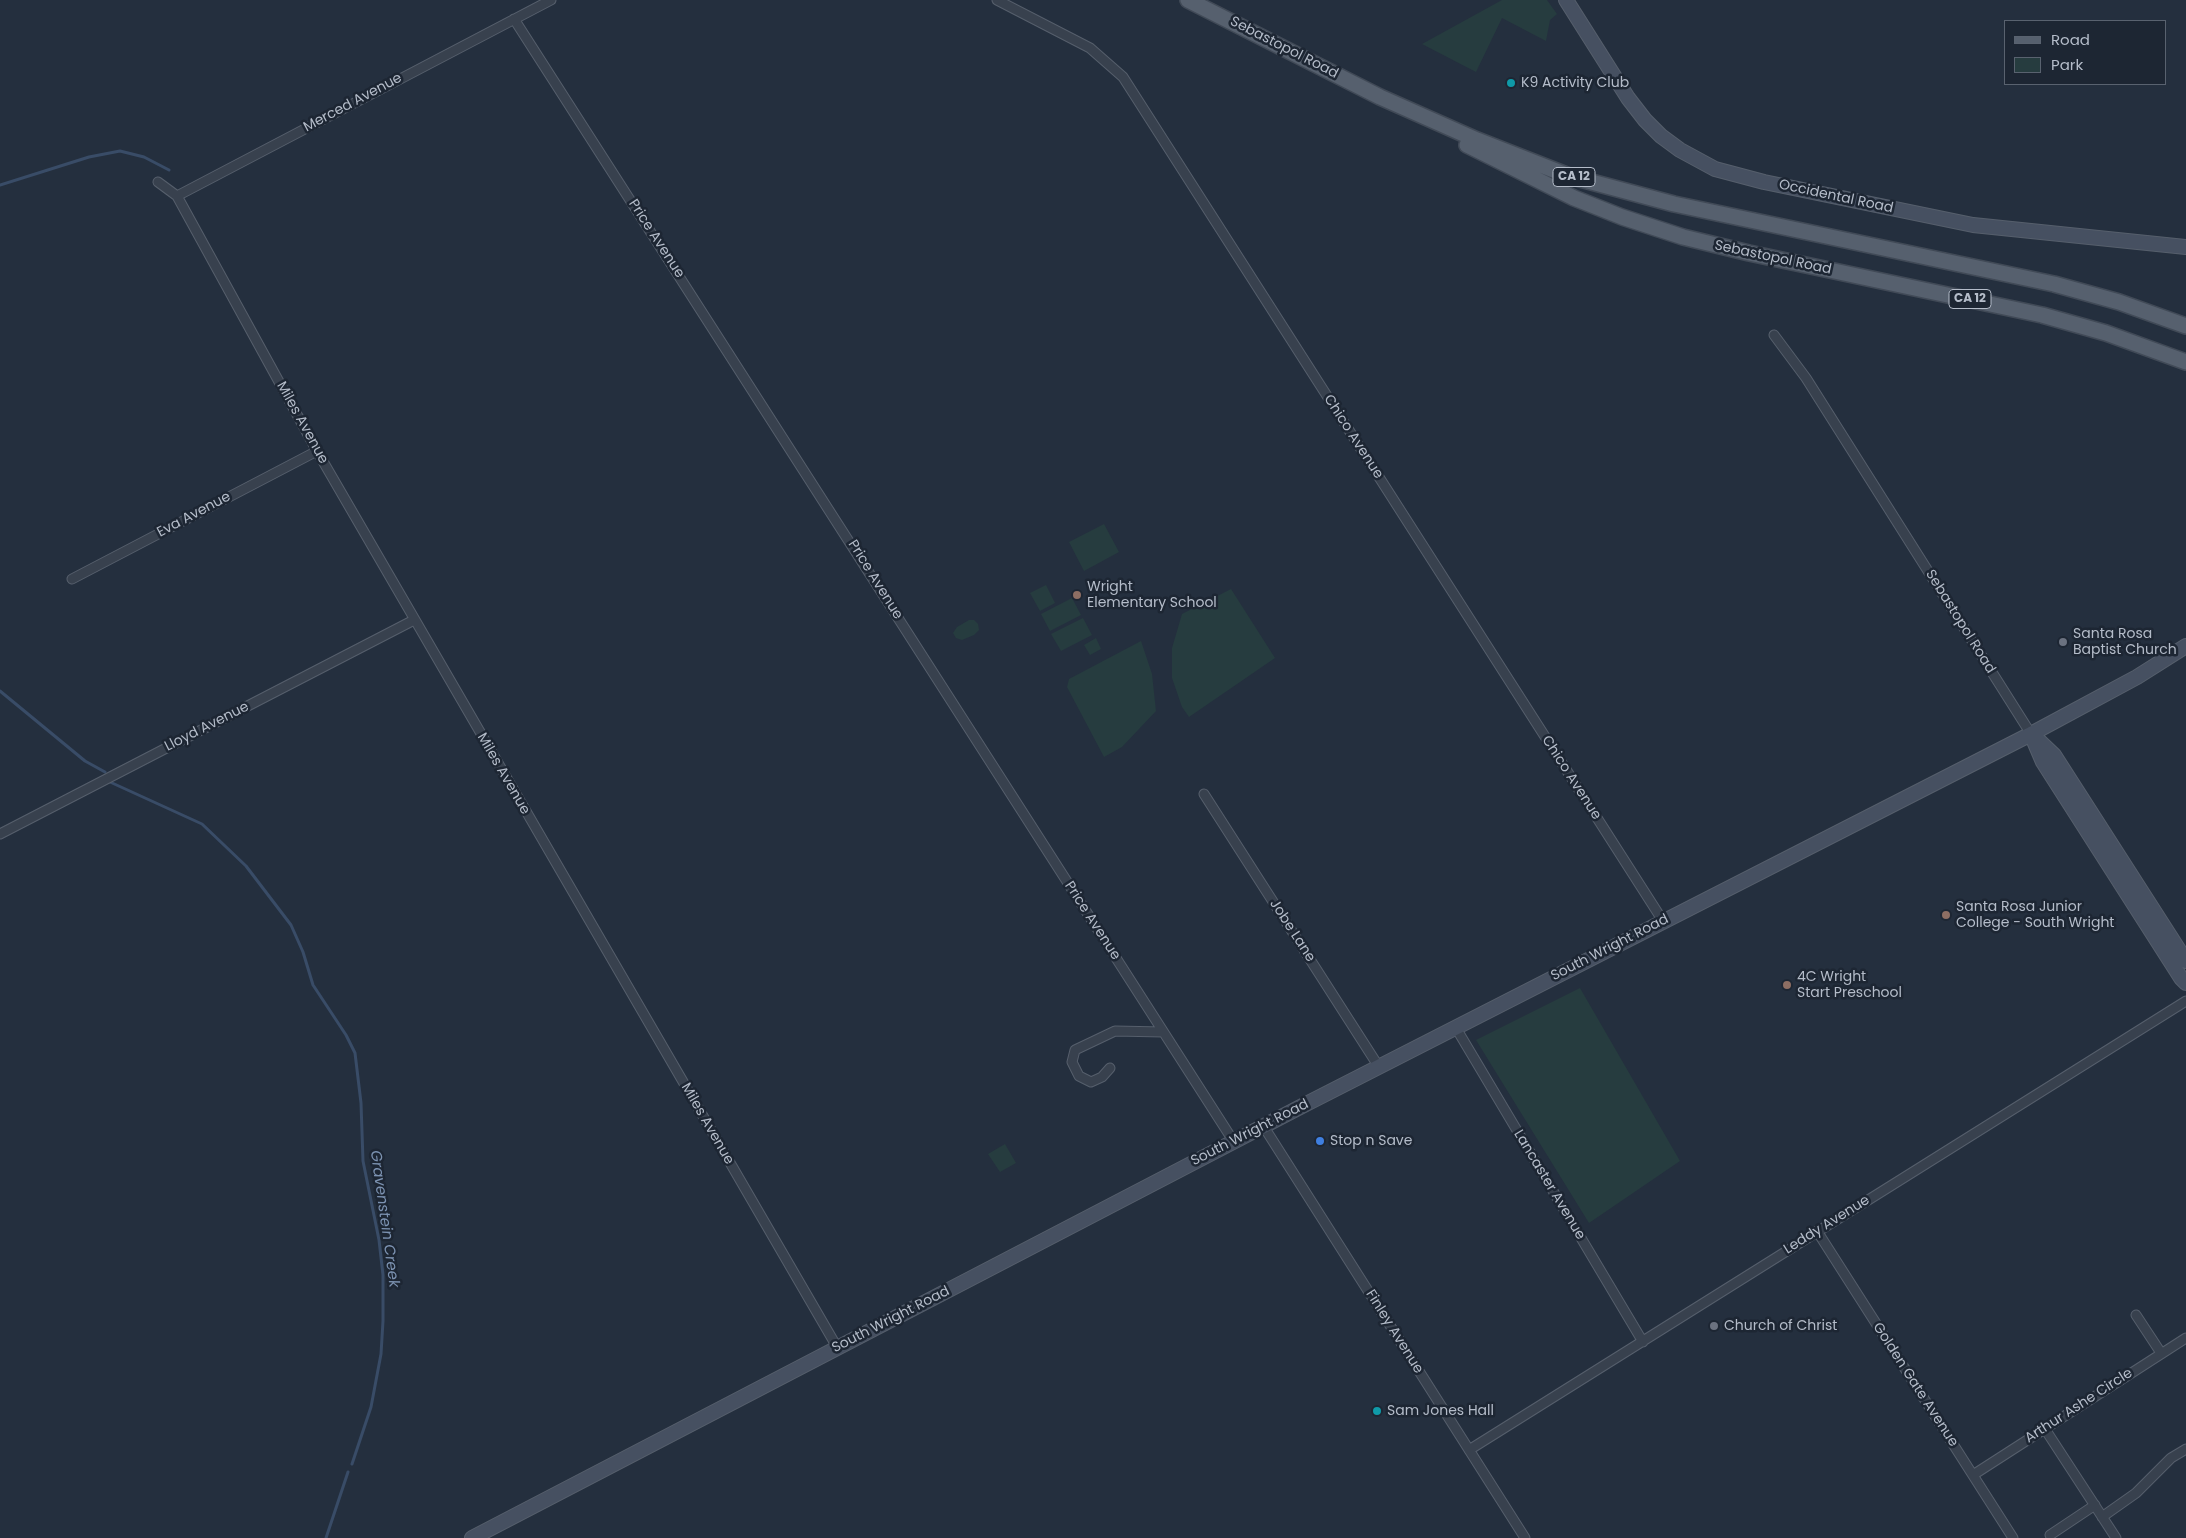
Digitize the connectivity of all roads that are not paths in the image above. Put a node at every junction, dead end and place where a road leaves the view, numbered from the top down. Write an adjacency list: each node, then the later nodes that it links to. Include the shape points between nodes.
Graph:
1 (550, 0): 5 (street, Merced Avenue)
2 (997, 0): 20 (street, Chico Avenue, via 1090,48 1123,77)
3 (1188, 0): 6 (main road, Sebastopol Road / CA 12)
4 (1566, 0): 9 (main road, Occidental Road, via 1645,120 1680,150 1715,169 1964,223)
5 (514, 19): 8 (street, Merced Avenue); 25 (street, Price Avenue)
6 (1380, 97): 10 (main road, Sebastopol Road / CA 12, via 1509,154 1604,186 1682,206 2054,284 2119,302); 12 (main road, Sebastopol Road / CA 12, via 1531,178 1654,228 1749,253 2042,315)
7 (158, 182): 8 (street)
8 (177, 196): 13 (street, Miles Avenue)
9 (2186, 247)
10 (2186, 326)
11 (1774, 335): 17 (street, Sebastopol Road, via 1806,378)
12 (2186, 362)
13 (317, 451): 14 (street, Eva Avenue); 15 (street, Miles Avenue)
14 (72, 579)
15 (414, 620): 19 (street, Lloyd Avenue); 34 (street, Miles Avenue)
16 (2186, 646): 17 (main road, South Wright Road)
17 (2031, 734): 20 (main road, South Wright Road); 21 (main road, Sebastopol Road, via 2054,755); 22 (main road, Sebastopol Road, via 2042,762)
18 (1204, 794): 26 (street, Jobe Lane)
19 (0, 834)
20 (1663, 921): 24 (main road, South Wright Road)
21 (2186, 961)
22 (2186, 983)
23 (2186, 1001): 30 (street, Leddy Avenue)
24 (1456, 1028): 26 (main road, South Wright Road); 33 (street, Lancaster Avenue)
25 (1163, 1032): 27 (street, via 1114,1030 1075,1050 1072,1062 1079,1076 1090,1082 1102,1077); 29 (street, Price Avenue)
26 (1380, 1067): 28 (main road, South Wright Road)
27 (1110, 1068)
28 (1264, 1126): 29 (main road, South Wright Road); 38 (street, Finley Avenue)
29 (1234, 1142): 34 (main road, South Wright Road)
30 (1817, 1231): 33 (street, Leddy Avenue); 39 (street, Golden Gate Avenue)
31 (2136, 1315): 35 (street)
32 (2186, 1338): 35 (street, Arthur Ashe Circle)
33 (1642, 1342): 38 (street, Leddy Avenue)
34 (837, 1348): 43 (main road, South Wright Road)
35 (2161, 1354): 36 (street, Arthur Ashe Circle)
36 (2045, 1428): 39 (street, Arthur Ashe Circle); 40 (street)
37 (2186, 1449): 41 (street, via 2171,1458 2136,1493)
38 (1469, 1450): 44 (street, Finley Avenue)
39 (1973, 1475): 45 (street, Golden Gate Avenue)
40 (2095, 1505): 41 (street); 42 (street)
41 (2102, 1517): 46 (street)
42 (2050, 1535)
43 (472, 1538)
44 (1525, 1538)
45 (2012, 1538)
46 (2116, 1538)

